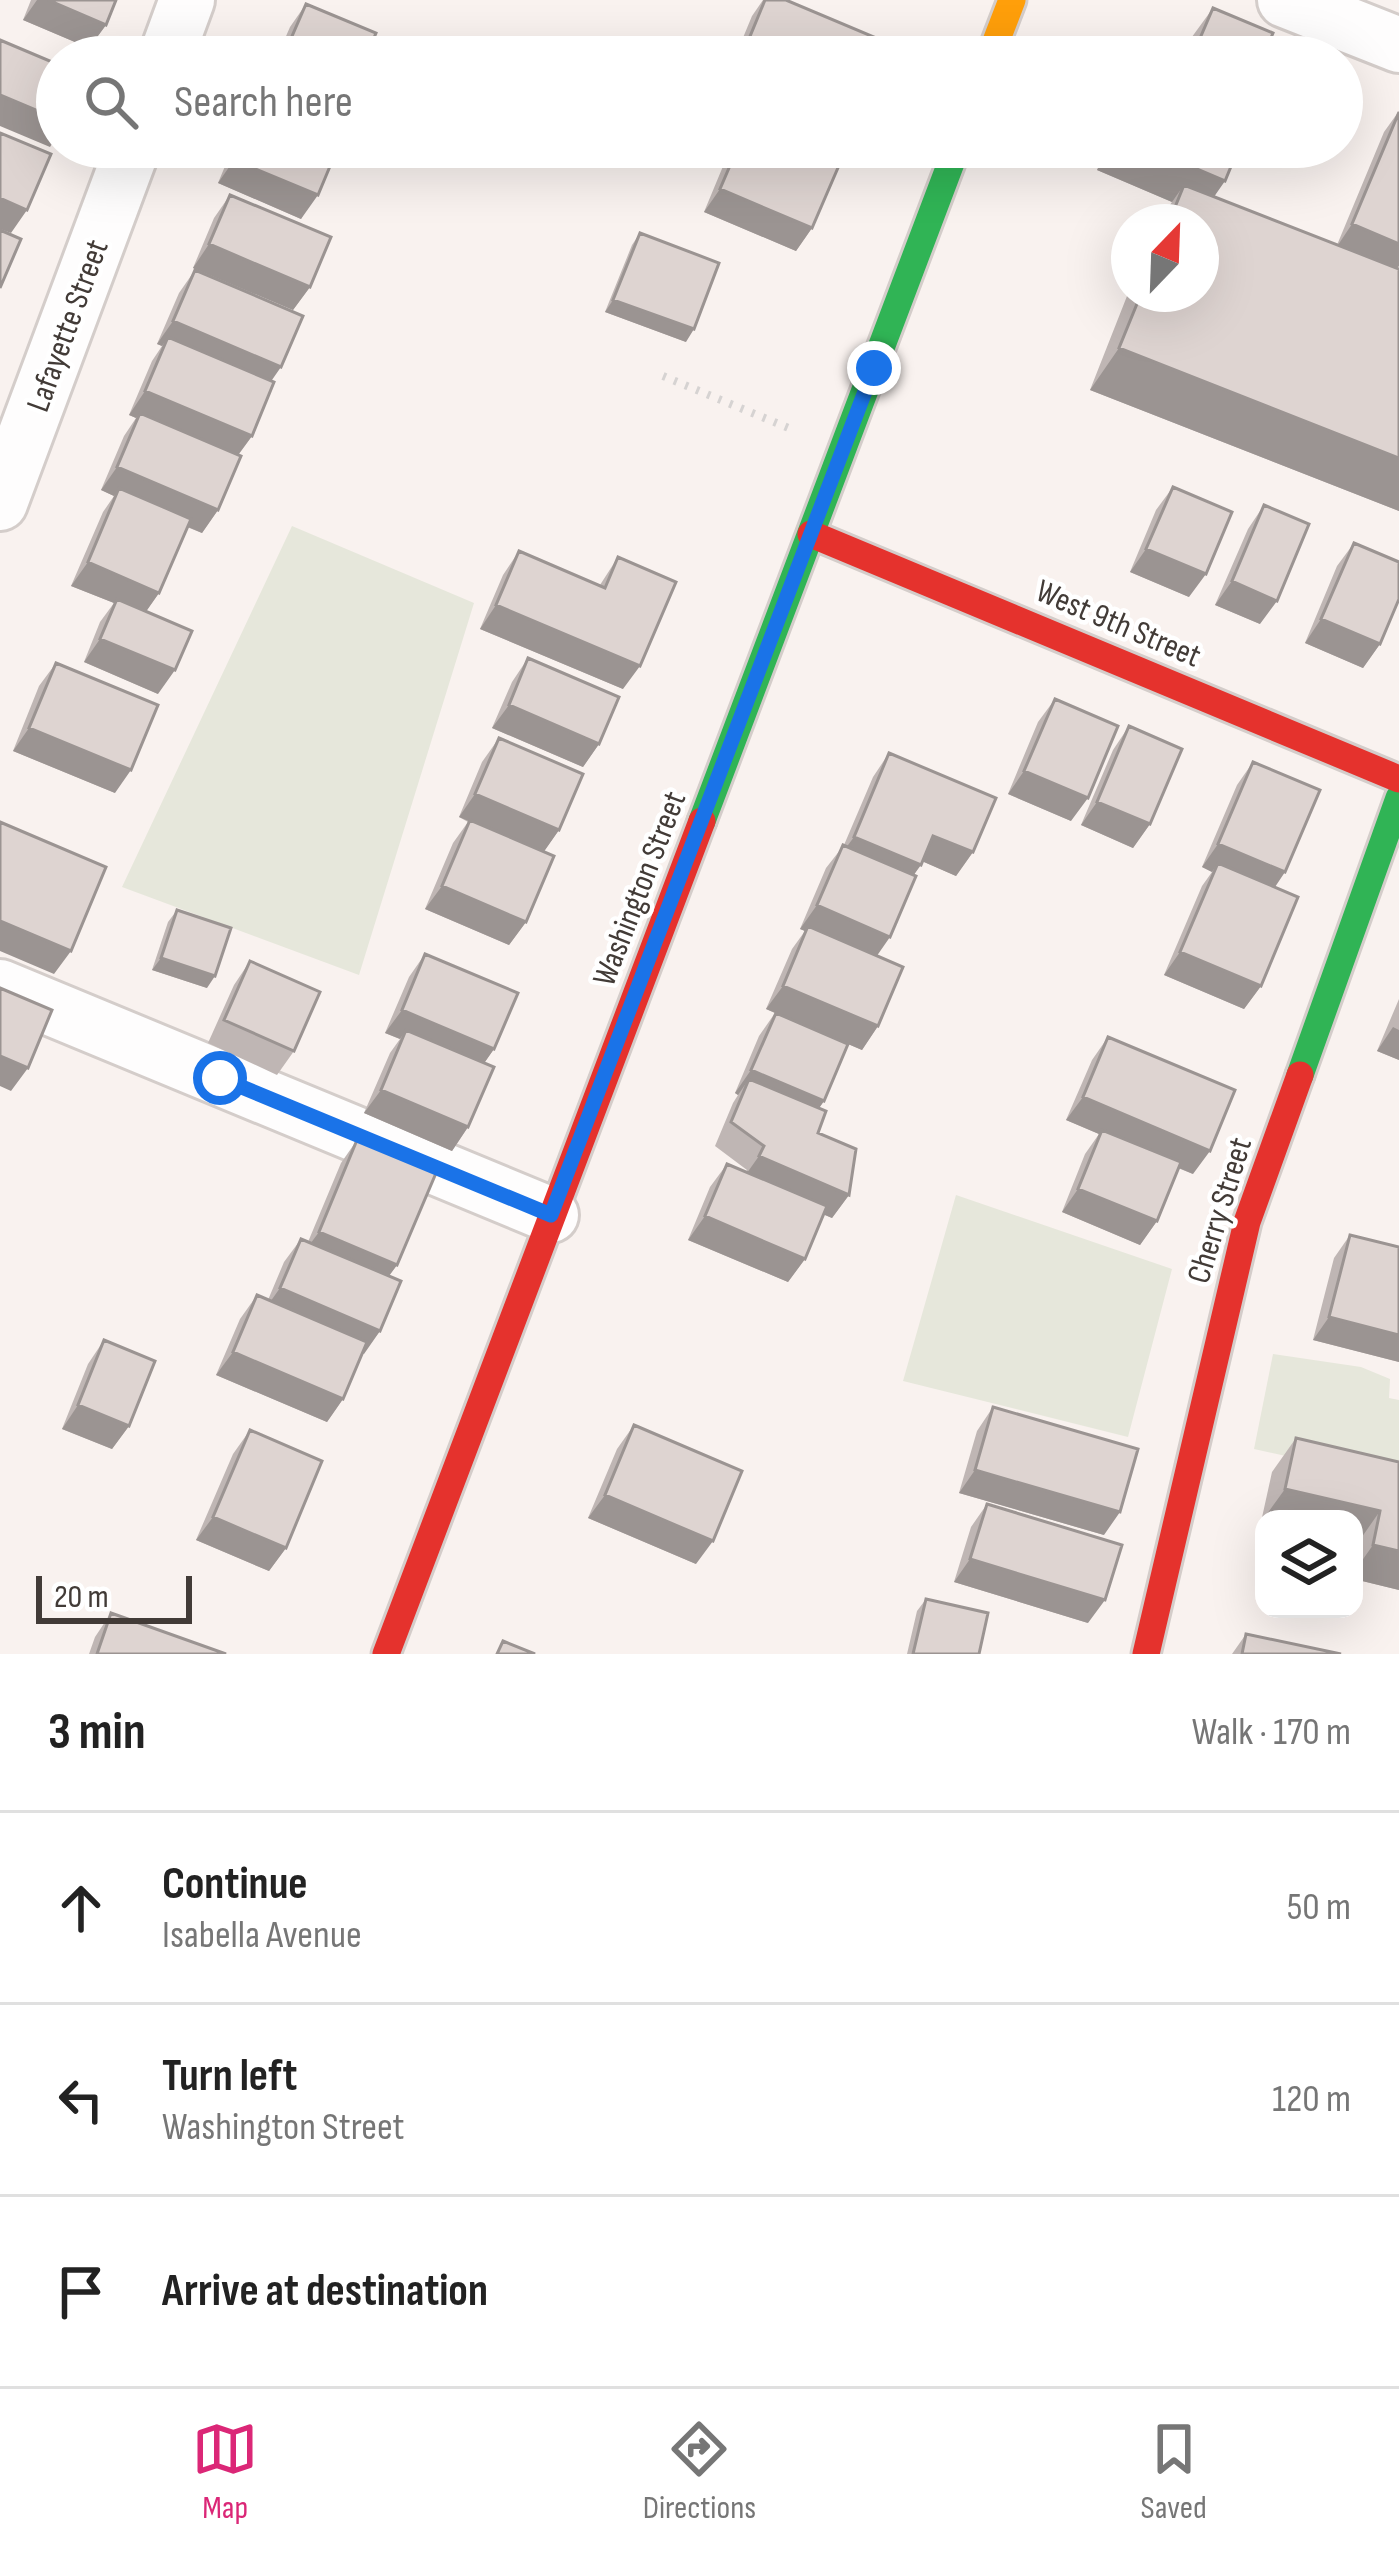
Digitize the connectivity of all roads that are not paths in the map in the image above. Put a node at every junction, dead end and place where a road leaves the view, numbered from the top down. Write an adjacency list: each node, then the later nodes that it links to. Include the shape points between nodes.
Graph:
1 (187, 0): 4 (street)
2 (1012, 0): 5 (main road)
3 (1285, 0): 6 (street)
4 (174, 36)
5 (999, 36)
6 (1399, 45)
7 (125, 168): 9 (street, Lafayette Street)
8 (949, 168): 10 (main road, Washington Street)
9 (0, 503)
10 (811, 534): 11 (main road, West 9th Street); 14 (main road, Washington Street)
11 (1399, 778)
12 (1399, 798): 16 (main road, Cherry Street, via 1247,1222)
13 (0, 987): 14 (street)
14 (551, 1215): 15 (main road, Washington Street)
15 (386, 1654)
16 (1146, 1654)

